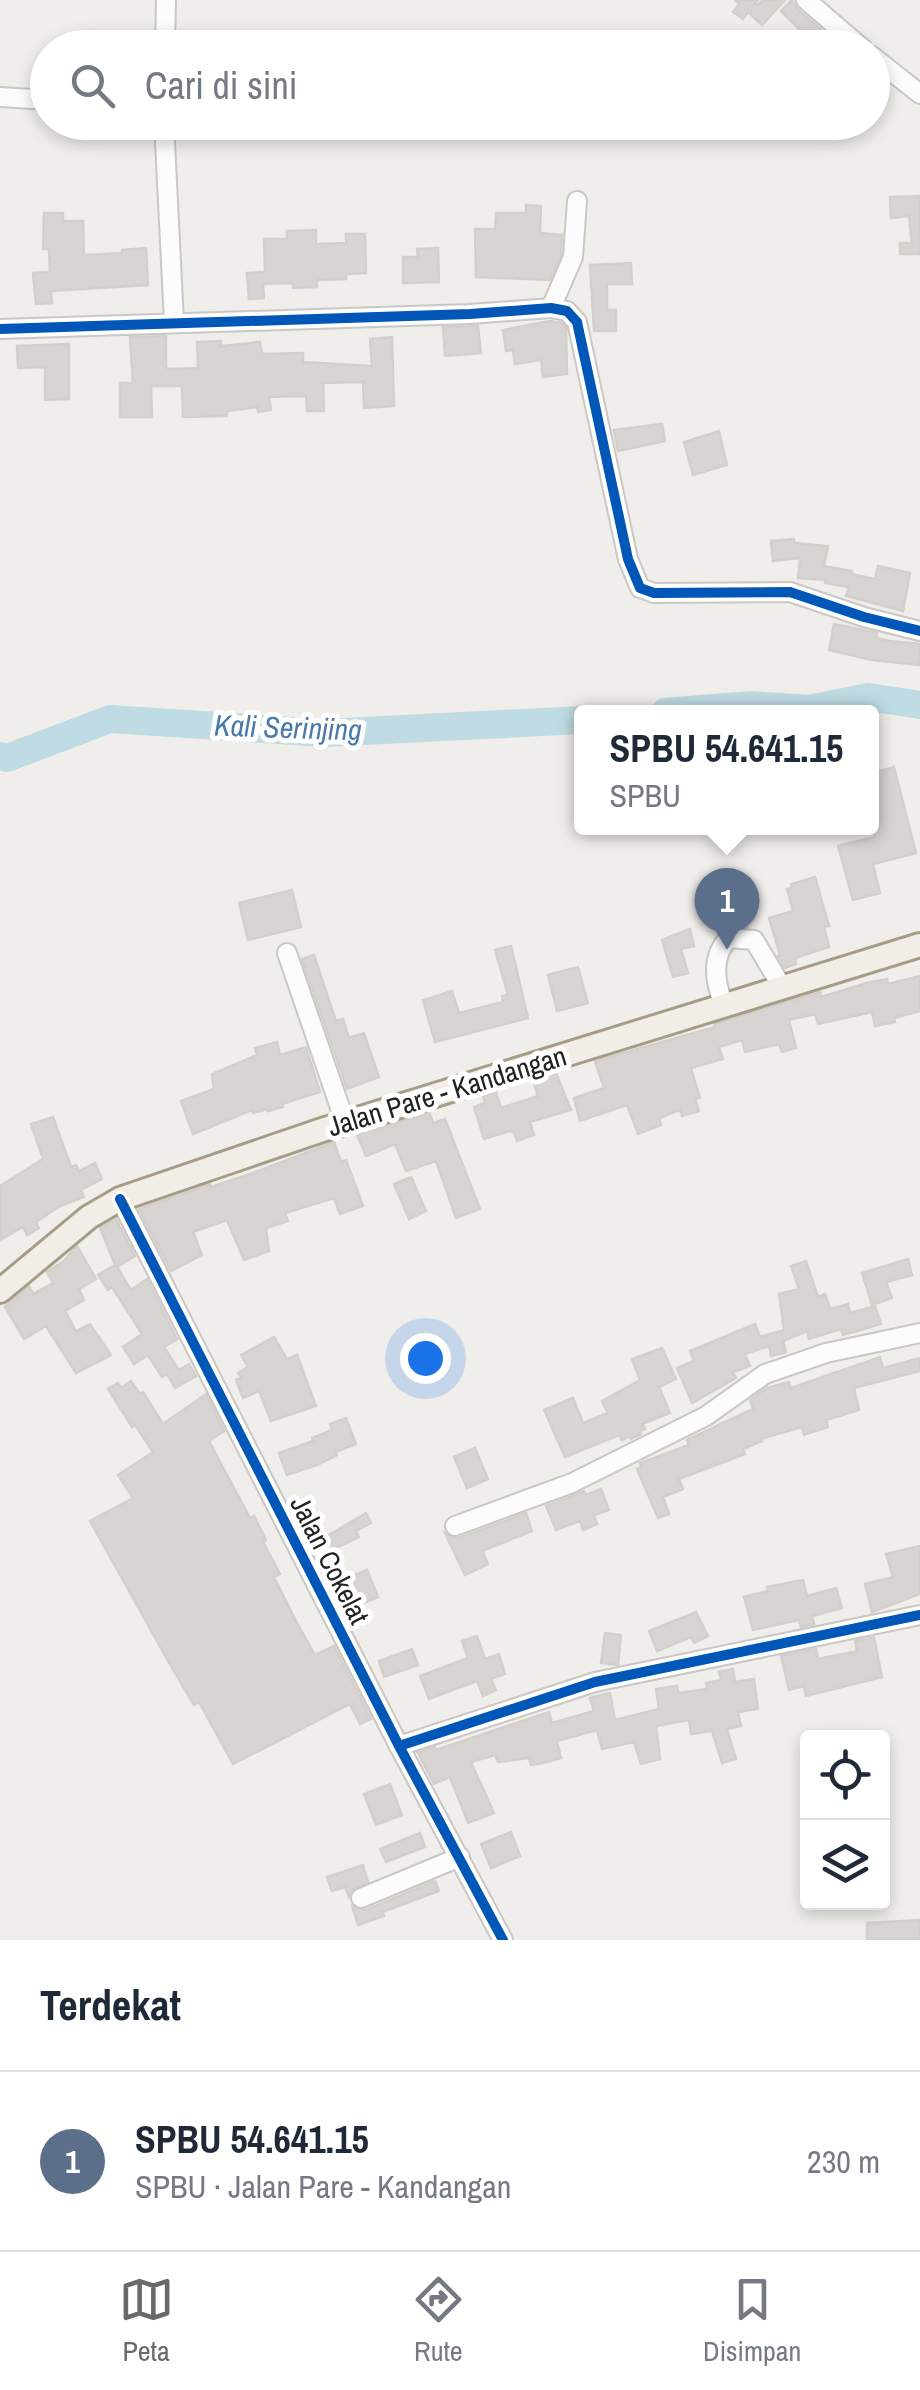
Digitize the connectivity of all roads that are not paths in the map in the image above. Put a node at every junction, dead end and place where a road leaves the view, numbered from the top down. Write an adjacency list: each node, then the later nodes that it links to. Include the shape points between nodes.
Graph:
1 (166, 0): 3 (street)
2 (806, 0): 4 (street)
3 (165, 30)
4 (841, 30)
5 (890, 70): 6 (street)
6 (920, 94)
7 (0, 96): 8 (street)
8 (30, 98)
9 (164, 140): 12 (street)
10 (577, 201): 11 (street, via 573,258)
11 (550, 308): 12 (street); 14 (street, via 568,311 578,322 640,588 790,592)
12 (174, 322): 13 (street)
13 (0, 329)
14 (920, 631)
15 (920, 945): 17 (main road, Jalan Pare - Kandangan)
16 (287, 954): 19 (street)
17 (782, 988): 18 (main road, Jalan Pare - Kandangan); 18 (street, via 754,940 730,938 716,976)
18 (724, 1005): 19 (main road, Jalan Pare - Kandangan)
19 (344, 1122): 20 (main road, Jalan Pare - Kandangan)
20 (120, 1199): 21 (main road, Jalan Pare - Kandangan); 25 (street, Jalan Cokelat)
21 (0, 1291)
22 (920, 1333): 23 (street, via 764,1374 706,1416 572,1483)
23 (454, 1526)
24 (920, 1614): 25 (street, via 594,1682)
25 (399, 1746): 26 (street, Jalan Cokelat)
26 (460, 1857): 27 (street); 28 (street, Jalan Cokelat)
27 (361, 1898)
28 (503, 1940)

